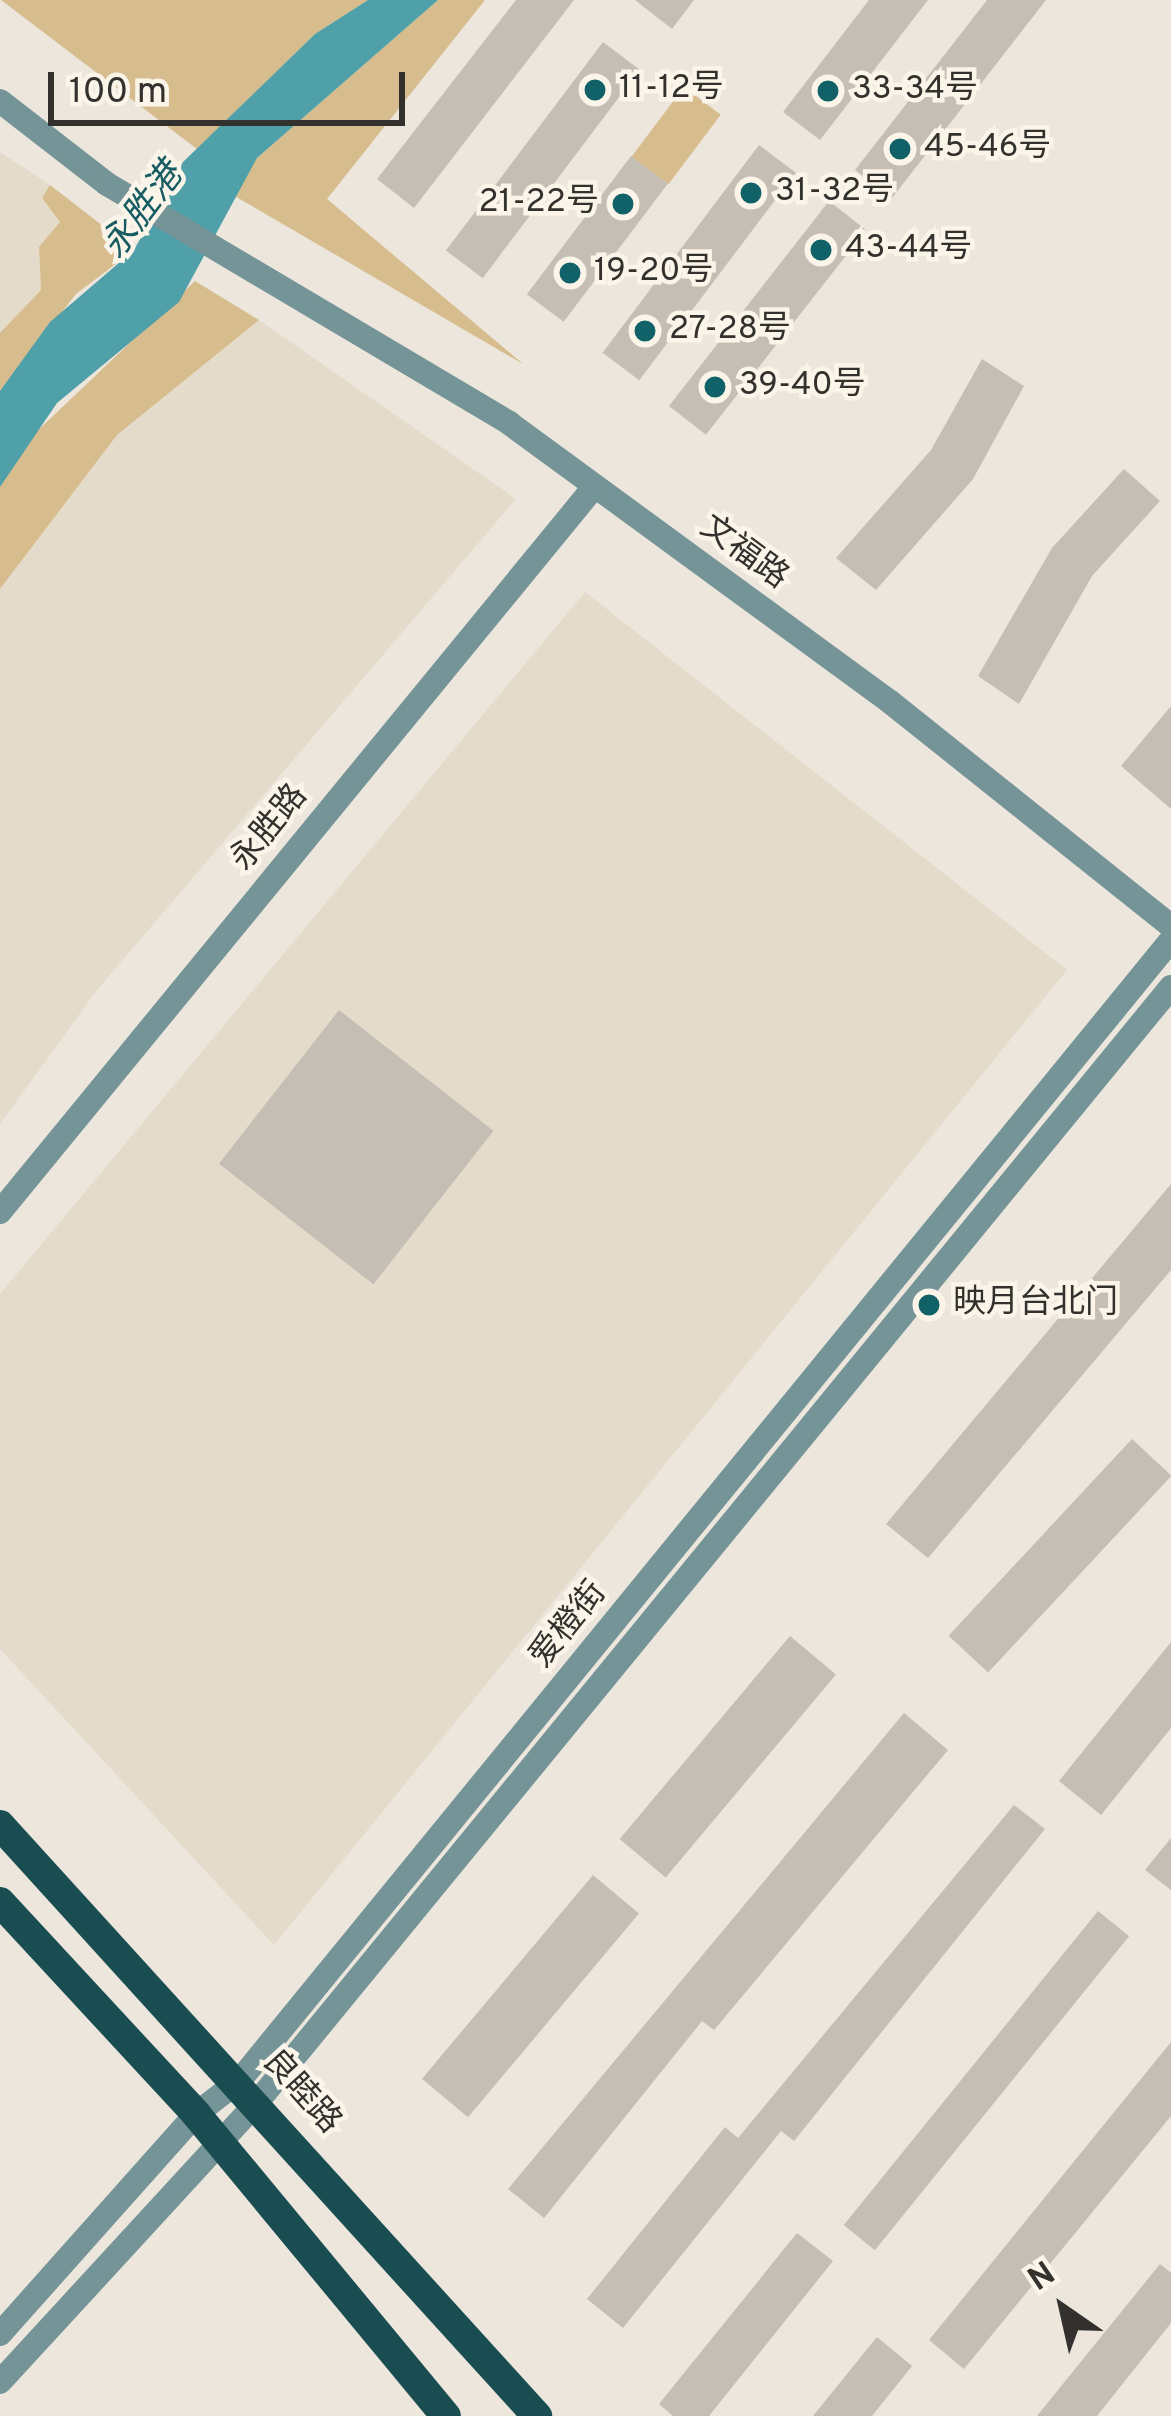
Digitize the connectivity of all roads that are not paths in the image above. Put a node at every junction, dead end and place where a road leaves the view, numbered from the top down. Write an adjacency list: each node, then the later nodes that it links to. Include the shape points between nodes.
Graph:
1 (0, 101): 2 (street, 文福路, via 107,184 254,266)
2 (594, 487): 3 (street, 文福路); 6 (street, 永胜路)
3 (1171, 926)
4 (1171, 940): 9 (street, 爱橙街)
5 (1171, 987): 9 (street, 爱橙街)
6 (0, 1212)
7 (0, 1826): 9 (main road, 良睦路)
8 (0, 1902): 10 (main road)
9 (250, 2090): 10 (street, 爱橙街); 11 (street, 爱橙街); 15 (main road, 良睦路)
10 (196, 2114): 11 (main road); 12 (street, 爱橙街)
11 (219, 2142): 13 (street, 爱橙街); 14 (main road)
12 (0, 2334)
13 (0, 2382)
14 (446, 2416)
15 (537, 2416)

